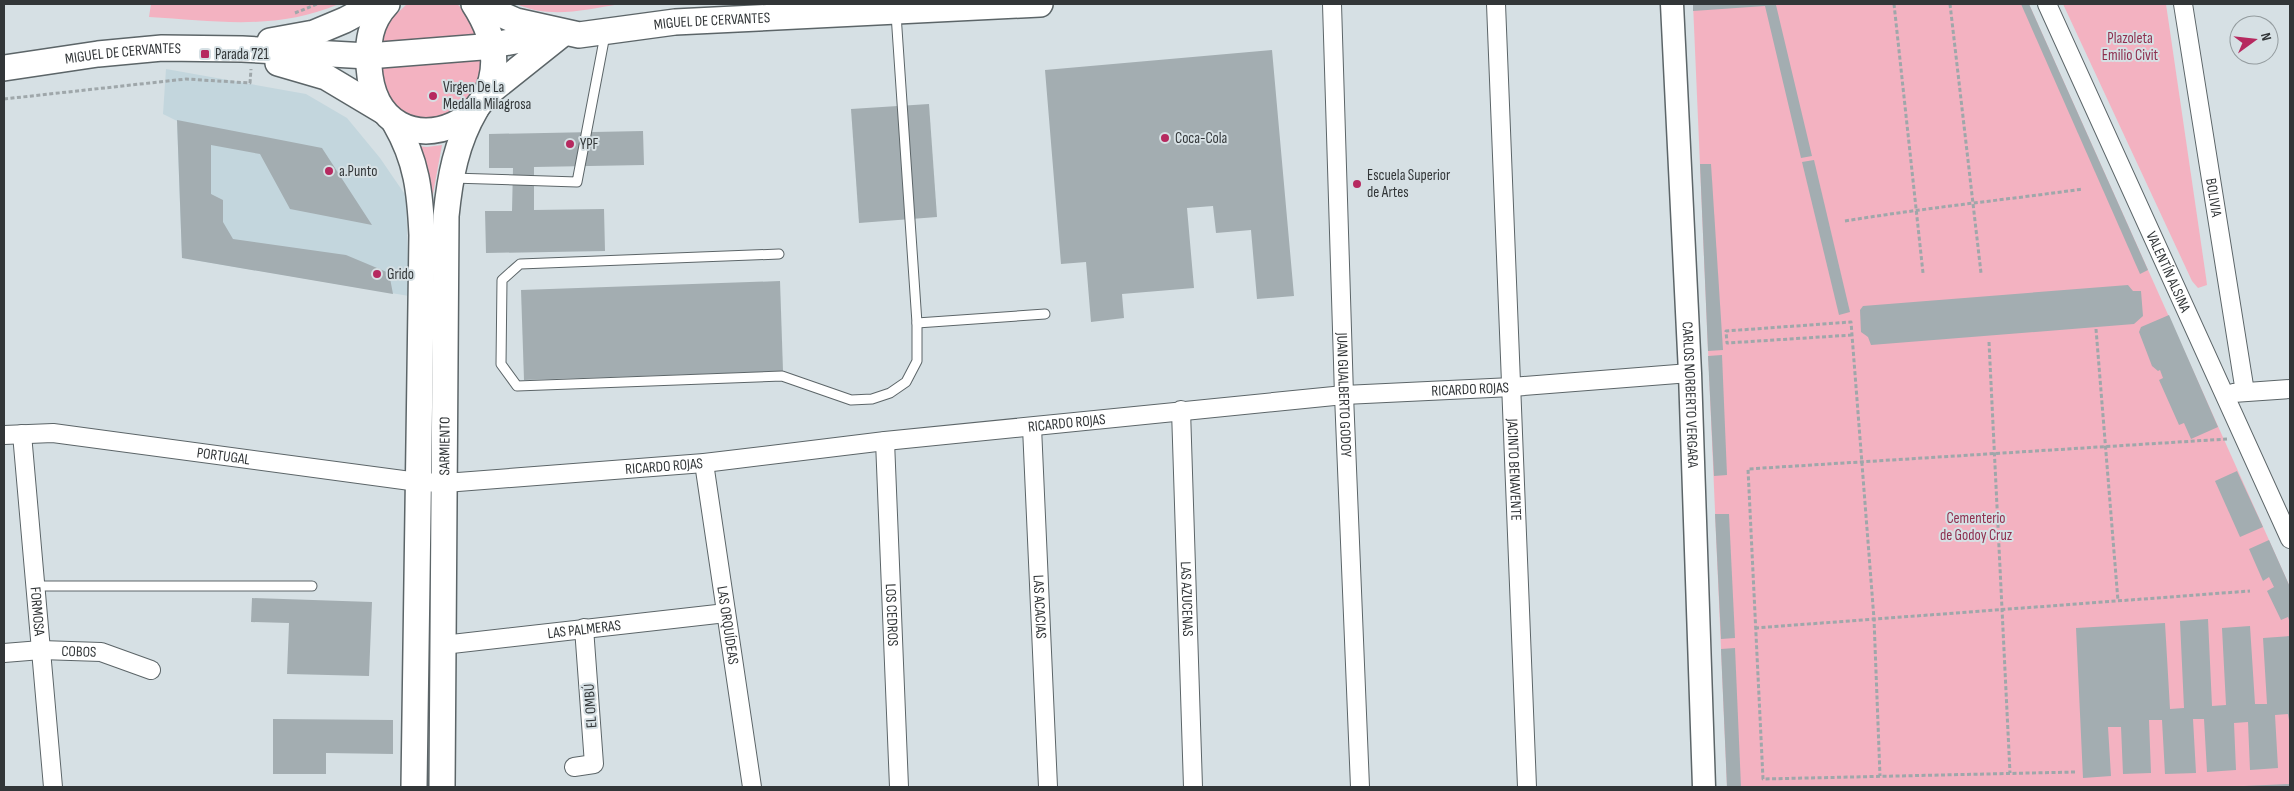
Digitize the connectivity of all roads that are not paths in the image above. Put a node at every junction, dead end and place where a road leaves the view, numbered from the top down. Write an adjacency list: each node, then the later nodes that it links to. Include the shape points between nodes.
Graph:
1 (474, 4): 14 (main road, via 484,20)
2 (478, 4): 13 (main road, MIGUEL DE CERVANTES, via 516,21)
3 (765, 4): 13 (main road, MIGUEL DE CERVANTES, via 649,10 576,22)
4 (1040, 4): 11 (main road, MIGUEL DE CERVANTES)
5 (1332, 4): 29 (street, JUAN GUALBERTO GODOY)
6 (1496, 4): 25 (street, JACINTO BENAVENTE)
7 (1672, 4): 24 (street, CARLOS NORBERTO VERGARA)
8 (2047, 4): 28 (street, VALENTÍN ALSINA)
9 (2183, 4): 27 (street, BOLIVIA)
10 (377, 6): 15 (main road, MIGUEL DE CERVANTES, via 314,33 254,43); 16 (main road, SARMIENTO)
11 (896, 11): 12 (main road, MIGUEL DE CERVANTES, via 675,22); 23 (lane)
12 (606, 31): 13 (main road, MIGUEL DE CERVANTES, via 579,35); 20 (lane, via 577,182)
13 (563, 33): 14 (main road, MIGUEL DE CERVANTES); 18 (main road, MIGUEL DE CERVANTES)
14 (492, 46): 16 (main road, MIGUEL DE CERVANTES); 18 (main road, via 493,62)
15 (242, 49): 16 (main road, MIGUEL DE CERVANTES); 17 (main road, MIGUEL DE CERVANTES, via 133,50); 19 (main road, MIGUEL DE CERVANTES, via 252,58 326,77)
16 (368, 56): 19 (main road, SARMIENTO, via 372,84)
17 (4, 68)
18 (482, 102): 19 (main road, MIGUEL DE CERVANTES, via 462,121 442,129 421,130); 20 (main road, SARMIENTO, via 461,137)
19 (389, 117): 36 (main road, SARMIENTO, via 409,150 420,193)
20 (450, 178): 37 (main road, SARMIENTO, via 446,216)
21 (779, 254): 23 (lane, via 520,264 502,280 501,364 518,386 782,376 851,400 872,399 890,393 906,382 917,361)
22 (1045, 314): 23 (lane)
23 (917, 323)
24 (1690, 373): 25 (street, RICARDO ROJAS); 57 (street, CARLOS NORBERTO VERGARA)
25 (1512, 388): 29 (street, RICARDO ROJAS); 56 (street, JACINTO BENAVENTE)
26 (2290, 389): 27 (street)
27 (2245, 392): 28 (street)
28 (2224, 393): 38 (street, VALENTÍN ALSINA)
29 (1344, 395): 30 (street, RICARDO ROJAS); 55 (street, JUAN GUALBERTO GODOY)
30 (1181, 410): 31 (street, RICARDO ROJAS); 54 (street, LAS AZUCENAS)
31 (1032, 428): 34 (street, RICARDO ROJAS); 53 (street, LAS ACACIAS)
32 (22, 434): 33 (street, PORTUGAL); 36 (street, PORTUGAL, via 53,433); 39 (street, FORMOSA)
33 (4, 436)
34 (885, 441): 35 (street, RICARDO ROJAS); 52 (street, LOS CEDROS)
35 (704, 463): 37 (street, RICARDO ROJAS); 41 (street, LAS ORQUÍDEAS)
36 (418, 482): 37 (street, PORTUGAL); 49 (main road, SARMIENTO)
37 (445, 482): 43 (main road, SARMIENTO)
38 (2290, 539)
39 (36, 586): 40 (lane); 44 (street, FORMOSA)
40 (312, 586)
41 (726, 613): 42 (street, LAS PALMERAS); 51 (street, LAS ORQUÍDEAS)
42 (584, 628): 43 (street, LAS PALMERAS); 47 (street, EL OMBÚ, via 594,764)
43 (443, 645): 50 (main road, SARMIENTO)
44 (42, 650): 45 (street, COBOS); 46 (street, COBOS, via 101,652); 48 (street, FORMOSA)
45 (4, 652)
46 (151, 670)
47 (574, 766)
48 (53, 787)
49 (414, 787)
50 (442, 787)
51 (752, 787)
52 (899, 787)
53 (1048, 787)
54 (1194, 787)
55 (1360, 787)
56 (1527, 787)
57 (1704, 787)

